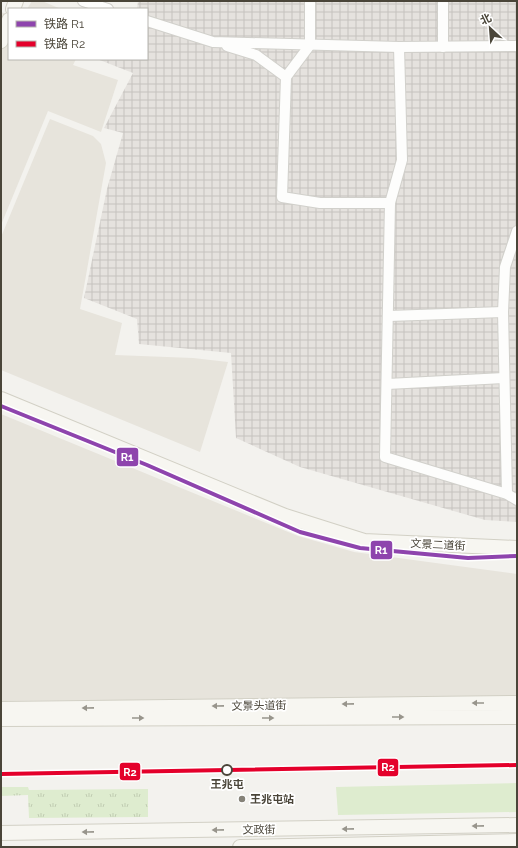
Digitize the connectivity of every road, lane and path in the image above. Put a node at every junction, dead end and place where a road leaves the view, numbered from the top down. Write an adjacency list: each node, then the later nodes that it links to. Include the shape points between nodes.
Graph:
1 (83, 1): 4 (street)
2 (310, 1): 9 (street)
3 (443, 1): 12 (street)
4 (105, 8)
5 (148, 21): 8 (street)
6 (8, 22): 7 (main road)
7 (1, 40)
8 (213, 42): 9 (street); 13 (street, via 256,55)
9 (310, 45): 11 (street); 13 (street)
10 (517, 46): 12 (street)
11 (399, 47): 12 (street); 14 (street, via 402,160)
12 (443, 47)
13 (286, 77): 14 (street, via 282,197 320,203)
14 (390, 204): 17 (street)
15 (517, 231): 16 (street, via 505,267)
16 (503, 312): 17 (street); 18 (street)
17 (389, 316): 19 (street)
18 (504, 378): 19 (street); 21 (street)
19 (387, 384): 21 (street, via 385,457)
20 (1, 399): 23 (main road, 文景二道街, via 285,516 364,541)
21 (507, 494): 22 (street)
22 (517, 500)
23 (517, 548)
24 (517, 703): 25 (main road, 文景头道街, one-way to 25)
25 (1, 709)
26 (517, 718): 27 (main road, 文景头道街, one-way to 26)
27 (1, 719)
28 (517, 825): 29 (main road, 文政街, one-way to 29)
29 (1, 833)
30 (517, 841): 31 (main road, 文政街)
31 (240, 847)

